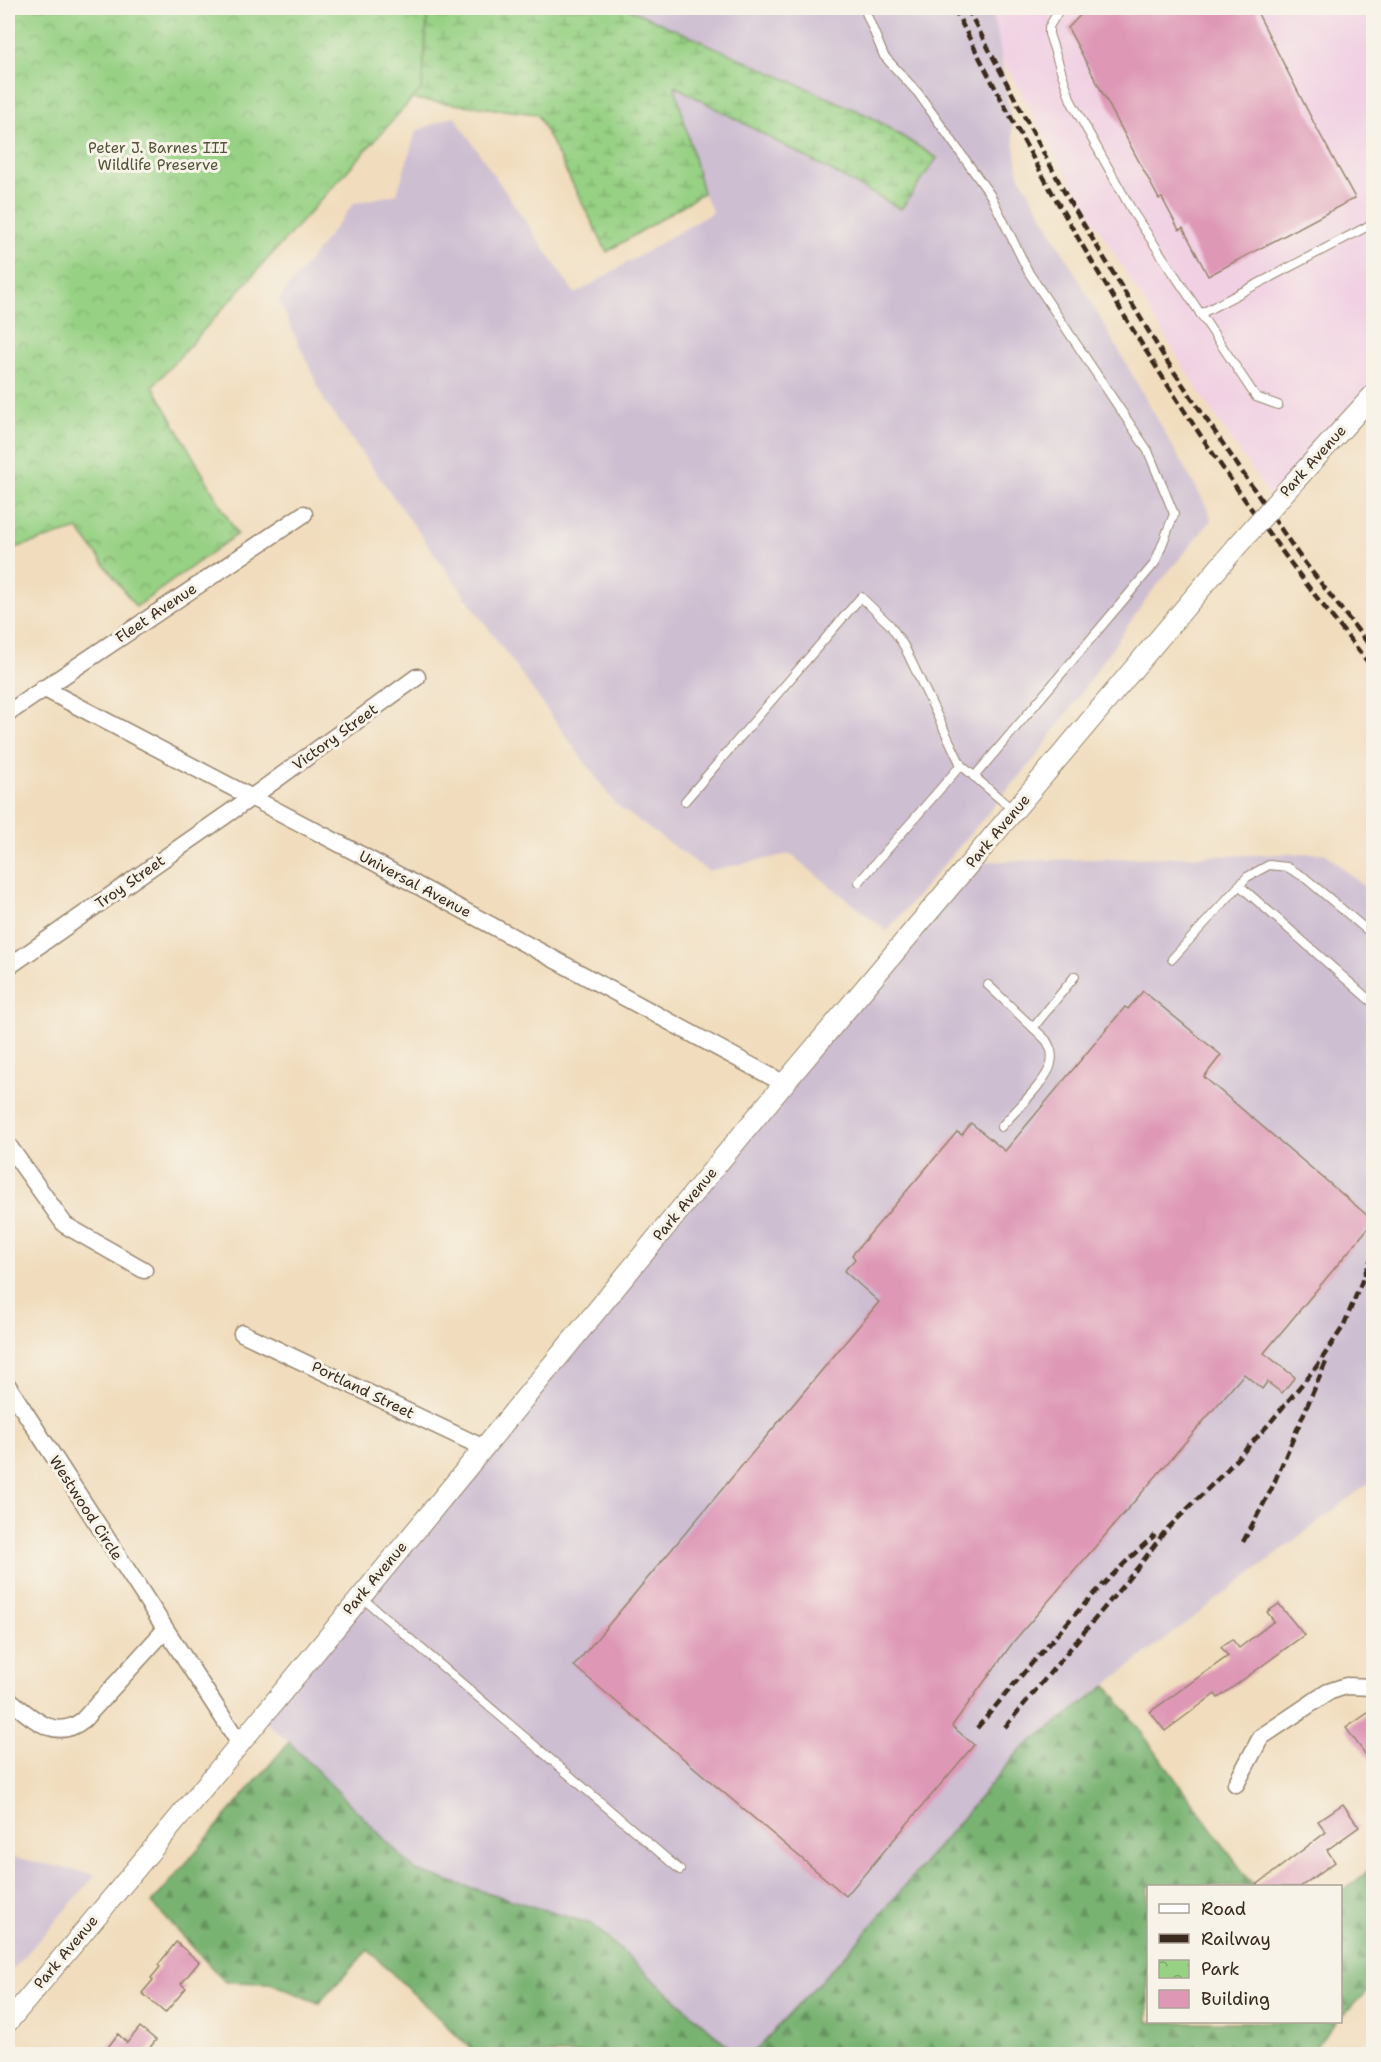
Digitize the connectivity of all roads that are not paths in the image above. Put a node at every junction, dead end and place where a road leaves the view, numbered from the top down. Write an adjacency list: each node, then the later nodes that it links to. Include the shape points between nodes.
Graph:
1 (864, 8): 12 (lane, via 884,56 918,93 991,196 1029,273 1148,451 1174,514 1155,563)
2 (1060, 8): 4 (lane, via 1048,27 1071,101 1134,214)
3 (1374, 223): 4 (lane)
4 (1200, 314): 6 (lane, via 1256,397)
5 (1374, 394): 15 (street, Park Avenue, bridge, via 1237,546)
6 (1278, 405)
7 (304, 514): 9 (street, Fleet Avenue)
8 (417, 677): 13 (street, Victory Street)
9 (43, 688): 10 (street, Fleet Avenue); 13 (street, Universal Avenue)
10 (8, 713)
11 (961, 765): 12 (lane); 14 (lane, via 904,646 890,625 861,597); 16 (lane)
12 (974, 777): 15 (lane)
13 (252, 797): 20 (street, Troy Street); 25 (street, Universal Avenue)
14 (685, 801)
15 (1014, 812): 25 (street, Park Avenue)
16 (859, 882)
17 (1239, 885): 18 (lane, via 1269,865 1287,867); 19 (lane); 23 (lane)
18 (1374, 936)
19 (1172, 960)
20 (8, 967)
21 (1075, 976): 24 (lane)
22 (988, 985): 24 (lane)
23 (1374, 1004)
24 (1033, 1028): 26 (lane, via 1052,1050 1051,1065 1046,1077)
25 (785, 1083): 31 (street, Park Avenue)
26 (1001, 1127)
27 (8, 1145): 28 (street, via 65,1225)
28 (144, 1270)
29 (242, 1333): 31 (street, Portland Street)
30 (8, 1386): 33 (street, Westwood Circle)
31 (484, 1448): 32 (street, Park Avenue)
32 (360, 1596): 36 (street, Park Avenue); 38 (lane)
33 (165, 1630): 35 (street, via 83,1720 69,1728 44,1725); 36 (street, Westwood Circle)
34 (1374, 1687): 37 (street, via 1346,1686 1328,1692 1261,1737)
35 (8, 1699)
36 (240, 1744): 39 (street, Park Avenue)
37 (1236, 1784)
38 (680, 1870)
39 (8, 2022)

